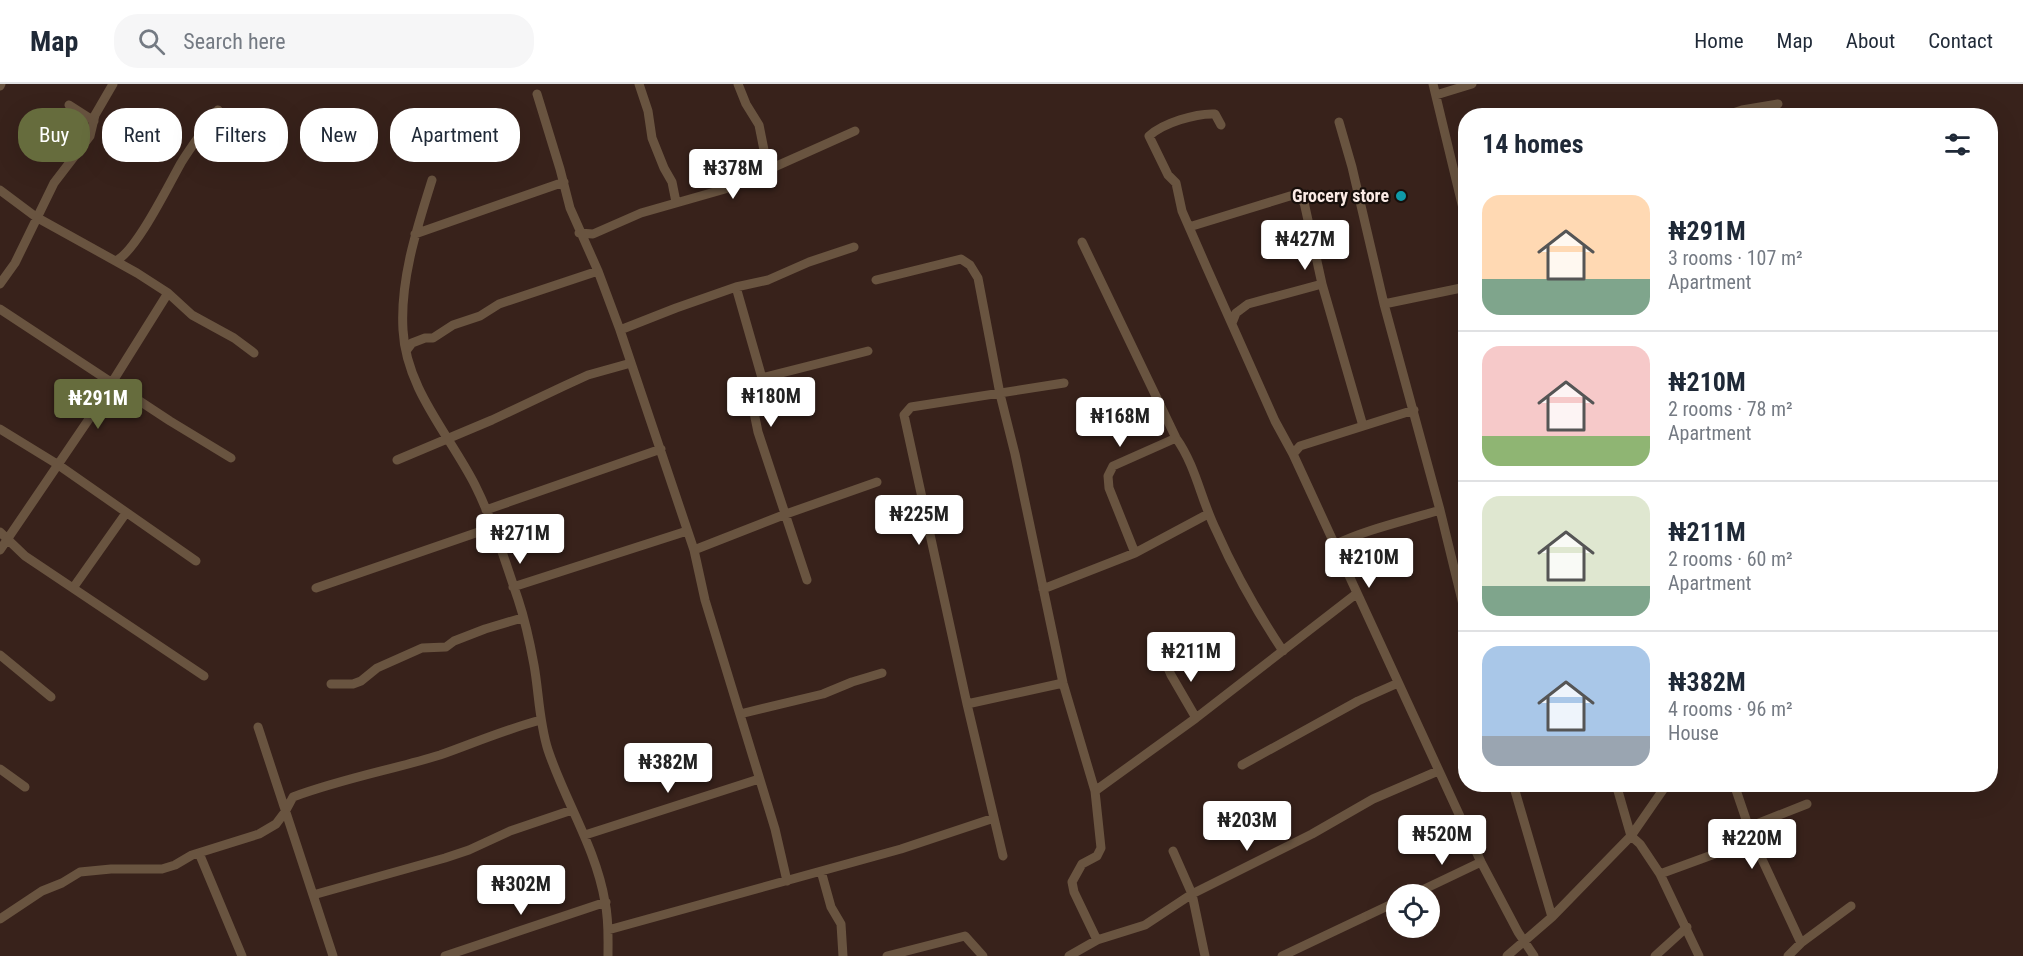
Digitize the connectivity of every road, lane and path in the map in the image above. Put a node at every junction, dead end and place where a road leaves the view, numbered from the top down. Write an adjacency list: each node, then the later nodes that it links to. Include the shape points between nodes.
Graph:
1 (113, 84): 11 (street)
2 (639, 84): 21 (street, via 652,138 672,182)
3 (738, 84): 16 (street, via 759,125)
4 (1433, 84): 7 (street)
5 (1472, 84): 7 (street)
6 (537, 94): 19 (street)
7 (1436, 95): 17 (street)
8 (1778, 104): 10 (street)
9 (69, 105): 11 (street)
10 (1754, 108)
11 (94, 121): 22 (street, via 90,136 54,183)
12 (1339, 122): 38 (street)
13 (1221, 125): 23 (street, via 1215,114 1206,114 1174,123 1149,136 1168,176 1176,183)
14 (855, 131): 16 (street)
15 (194, 145): 30 (street, via 137,237 122,258)
16 (768, 170): 21 (street, via 725,189)
17 (1458, 177)
18 (432, 180): 25 (street)
19 (564, 182): 24 (street); 25 (street)
20 (0, 190): 22 (street)
21 (676, 202): 26 (street)
22 (36, 217): 30 (street); 33 (street, via 15,263)
23 (1189, 227): 34 (street, via 1295,196 1304,202); 40 (street)
24 (579, 233): 26 (street); 28 (street)
25 (415, 234): 42 (street, via 404,314)
26 (593, 234): 28 (street)
27 (1082, 242): 54 (street)
28 (586, 247): 31 (street)
29 (854, 248): 35 (street, via 768,280)
30 (115, 261): 37 (street)
31 (598, 271): 41 (street); 42 (street, via 499,304 433,338 412,343)
32 (876, 280): 49 (street, via 962,259 970,265 978,278)
33 (0, 284)
34 (1322, 284): 40 (street, via 1248,304 1236,313); 51 (street)
35 (736, 287): 41 (street); 46 (street)
36 (1458, 289): 38 (street)
37 (168, 293): 44 (street, via 192,315); 47 (street)
38 (1384, 304): 50 (street)
39 (0, 309): 47 (street)
40 (1232, 323): 56 (street)
41 (620, 330): 45 (street)
42 (406, 351): 53 (street, via 411,373)
43 (868, 351): 46 (street)
44 (254, 352)
45 (631, 363): 53 (street, via 588,375); 55 (street)
46 (762, 378): 64 (street, via 750,393 758,432)
47 (112, 383): 57 (street); 59 (street)
48 (1064, 383): 49 (street)
49 (999, 393): 79 (street); 91 (street, via 911,407 904,415)
50 (1414, 410): 51 (street); 62 (street)
51 (1363, 426): 56 (street, via 1300,446)
52 (0, 429): 59 (street)
53 (448, 438): 58 (street); 61 (street)
54 (1176, 438): 65 (street, via 1186,452); 72 (street, via 1113,466 1108,476 1109,488)
55 (661, 449): 61 (street); 67 (street)
56 (1293, 454): 69 (street)
57 (231, 458)
58 (397, 460)
59 (57, 464): 63 (street); 68 (street, via 31,506)
60 (878, 482): 64 (street)
61 (486, 510): 66 (street)
62 (1440, 510): 69 (street, via 1357,534); 75 (street)
63 (126, 513): 73 (street); 77 (street)
64 (786, 514): 71 (street); 74 (street)
65 (1208, 514): 72 (street); 82 (street, via 1246,592)
66 (493, 527): 76 (street); 78 (street)
67 (687, 531): 71 (street); 76 (street)
68 (3, 536): 70 (street); 77 (street)
69 (1334, 545): 80 (street)
70 (0, 550)
71 (694, 550): 92 (street)
72 (1135, 553): 79 (street)
73 (196, 561)
74 (807, 580)
75 (1458, 586)
76 (513, 587): 81 (street)
77 (73, 588): 86 (street)
78 (316, 588)
79 (1043, 589): 87 (street)
80 (1356, 594): 82 (street); 88 (street)
81 (522, 618): 89 (street, via 446,646 422,648 377,668 353,684); 94 (street, via 534,665)
82 (1283, 651): 93 (street)
83 (0, 655): 90 (street)
84 (1164, 659): 93 (street)
85 (882, 673): 92 (street, via 823,694)
86 (204, 676)
87 (1063, 683): 91 (street); 101 (street)
88 (1398, 683): 96 (street); 98 (street)
89 (331, 684)
90 (51, 697)
91 (967, 704): 109 (street)
92 (740, 714): 99 (street)
93 (1196, 718): 101 (street)
94 (541, 720): 107 (street); 108 (street, via 438,755 309,791 293,797)
95 (258, 727): 108 (street)
96 (1242, 765)
97 (0, 769): 100 (street)
98 (1438, 771): 117 (street); 122 (street, via 1373,799)
99 (759, 779): 111 (street); 120 (street)
100 (26, 787)
101 (1095, 791): 131 (street, via 1101,848 1097,856 1082,864 1072,882)
102 (1515, 792): 127 (street)
103 (1618, 792): 112 (street)
104 (1661, 792): 112 (street)
105 (1737, 792): 110 (street)
106 (1807, 804): 110 (street)
107 (572, 810): 111 (street); 123 (street, via 445,858)
108 (285, 812): 115 (street, via 259,834); 123 (street)
109 (994, 818): 116 (street); 118 (street)
110 (1749, 827): 113 (street)
111 (585, 836): 124 (street)
112 (1631, 836): 119 (street); 127 (street)
113 (1753, 840): 119 (street); 133 (street)
114 (1173, 851): 122 (street)
115 (199, 853): 128 (street, via 162,869 80,872); 135 (street)
116 (1003, 856)
117 (1481, 862): 121 (street); 132 (street)
118 (821, 871): 120 (street); 139 (street, via 840,924)
119 (1660, 874): 129 (street)
120 (788, 881): 130 (street)
121 (1435, 884)
122 (1192, 894): 131 (street, via 1145,925); 143 (street)
123 (313, 895): 136 (street)
124 (606, 902): 130 (street); 137 (street)
125 (1851, 906): 133 (street)
126 (1386, 907): 144 (street)
127 (1552, 917): 132 (street)
128 (0, 919)
129 (1687, 927): 147 (street); 148 (street)
130 (608, 930): 138 (street)
131 (1097, 940): 142 (street)
132 (1526, 941): 145 (street); 146 (street)
133 (1802, 943): 149 (street)
134 (900, 954): 140 (street); 141 (street, via 965,936)
135 (242, 956)
136 (333, 956)
137 (445, 956)
138 (608, 956)
139 (843, 956)
140 (887, 956)
141 (983, 956)
142 (1069, 956)
143 (1205, 956)
144 (1282, 956)
145 (1507, 956)
146 (1534, 956)
147 (1655, 956)
148 (1699, 956)
149 (1788, 956)

